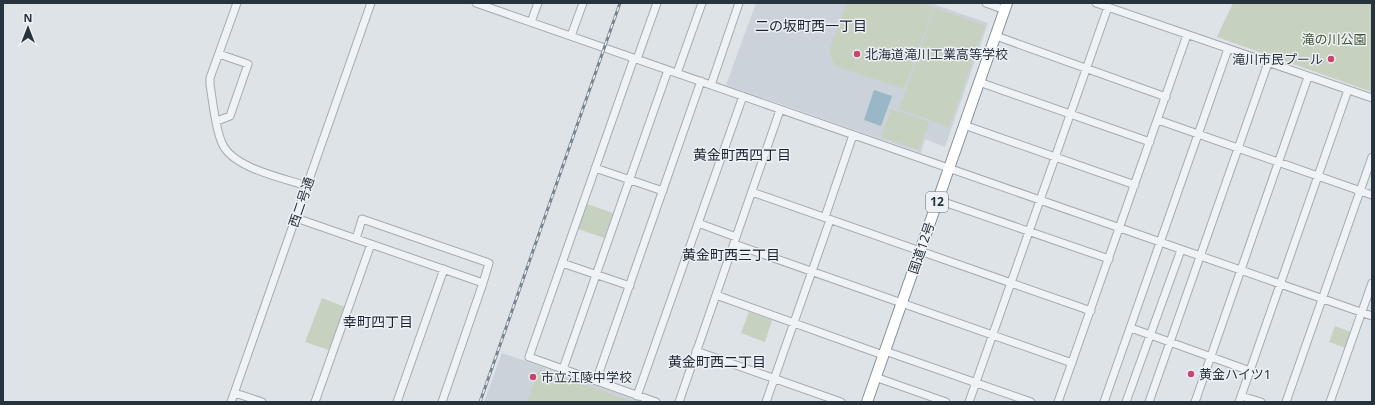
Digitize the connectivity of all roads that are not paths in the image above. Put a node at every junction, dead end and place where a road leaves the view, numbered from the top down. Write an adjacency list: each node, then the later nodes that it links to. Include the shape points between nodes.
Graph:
1 (237, 3): 19 (street)
2 (371, 3): 50 (street, 西二号通)
3 (476, 3): 11 (street)
4 (538, 3): 14 (street)
5 (583, 3): 16 (street)
6 (657, 3): 20 (street)
7 (702, 3): 24 (street)
8 (739, 3): 28 (street)
9 (986, 3): 12 (street)
10 (1096, 3): 13 (street)
11 (492, 6): 14 (street)
12 (1006, 6): 17 (highway, 国道12号 / 12)
13 (1108, 7): 15 (street); 22 (street)
14 (531, 22): 16 (street)
15 (1187, 35): 18 (street); 31 (street)
16 (571, 36): 20 (street)
17 (996, 36): 22 (street); 27 (highway, 国道12号 / 12)
18 (1228, 49): 21 (street); 39 (street)
19 (219, 54): 36 (street, via 210,78); 36 (street, via 248,64 230,116)
20 (635, 58): 23 (street); 45 (street)
21 (1268, 63): 25 (street); 41 (street)
22 (1087, 69): 31 (street); 34 (street)
23 (668, 70): 24 (street); 48 (street)
24 (677, 73): 26 (street)
25 (1308, 76): 29 (street); 44 (street)
26 (701, 81): 28 (street); 52 (street)
27 (979, 82): 34 (street); 37 (highway, 国道12号 / 12)
28 (711, 85): 30 (street)
29 (1348, 90): 32 (street); 47 (street)
30 (743, 96): 33 (street); 59 (street)
31 (1166, 97): 35 (street)
32 (1372, 98)
33 (780, 110): 38 (street); 53 (street)
34 (1070, 114): 40 (street); 42 (street)
35 (1158, 120): 39 (street); 40 (street)
36 (217, 121): 50 (street, via 221,142 233,158 243,164)
37 (964, 125): 42 (street); 46 (highway, 国道12号 / 12)
38 (853, 135): 46 (street); 58 (street)
39 (1197, 135): 41 (street); 64 (street)
40 (1150, 142): 49 (street)
41 (1238, 149): 44 (street); 68 (street)
42 (1056, 157): 49 (street); 56 (street)
43 (1372, 157): 51 (street)
44 (1279, 164): 47 (street); 73 (street)
45 (596, 168): 48 (street); 70 (street)
46 (949, 169): 55 (highway, 国道12号 / 12); 56 (street)
47 (1318, 177): 51 (street); 78 (street)
48 (629, 180): 52 (street); 74 (street)
49 (1135, 185): 60 (street)
50 (307, 186): 57 (street, 西二号通)
51 (1360, 190): 54 (street); 81 (street)
52 (663, 191): 79 (street)
53 (752, 192): 58 (street); 63 (street)
54 (1372, 195)
55 (938, 200): 61 (street); 67 (highway, 国道12号 / 12)
56 (1040, 200): 60 (street); 61 (street)
57 (296, 218): 62 (street); 101 (street, 西二号通)
58 (827, 218): 67 (street); 72 (street)
59 (698, 223): 63 (street); 102 (street)
60 (1119, 228): 64 (street); 69 (street)
61 (1029, 232): 69 (street); 76 (street)
62 (356, 238): 65 (street); 75 (street, via 362,219 489,263)
63 (735, 240): 72 (street); 80 (street)
64 (1160, 243): 66 (street); 87 (street)
65 (371, 244): 71 (street); 106 (street)
66 (1181, 250): 68 (street); 89 (street)
67 (919, 252): 76 (street); 82 (highway, 国道12号 / 12)
68 (1200, 257): 73 (street); 90 (street)
69 (1109, 259): 83 (street)
70 (562, 263): 74 (street); 95 (street, via 529,357)
71 (444, 269): 75 (street); 107 (street)
72 (811, 271): 82 (street); 86 (street)
73 (1241, 271): 78 (street); 93 (street)
74 (596, 274): 79 (street); 95 (street)
75 (483, 283): 108 (street)
76 (1011, 283): 83 (street); 88 (street)
77 (1372, 283): 84 (street)
78 (1280, 285): 81 (street); 96 (street)
79 (630, 286): 99 (street)
80 (716, 296): 86 (street); 91 (street)
81 (1321, 299): 84 (street); 123 (street)
82 (902, 303): 88 (street); 92 (highway, 国道12号 / 12)
83 (1091, 311): 94 (street)
84 (1362, 313): 85 (street); 124 (street)
85 (1372, 316)
86 (794, 323): 92 (street); 98 (street)
87 (1131, 328): 89 (street); 118 (street)
88 (993, 335): 94 (street); 100 (street)
89 (1150, 335): 90 (street); 119 (street)
90 (1170, 342): 93 (street); 120 (street)
91 (696, 351): 98 (street); 110 (street)
92 (884, 353): 97 (highway, 国道12号 / 12); 100 (street)
93 (1212, 357): 96 (street); 121 (street)
94 (1072, 363): 117 (street)
95 (563, 369): 99 (street)
96 (1250, 371): 103 (street)
97 (876, 377): 113 (highway, 国道12号 / 12); 114 (street)
98 (774, 379): 111 (street); 112 (street)
99 (596, 381): 102 (street)
100 (976, 383): 115 (street); 116 (street)
101 (235, 393): 104 (street, 西二号通); 105 (street)
102 (637, 396): 109 (street)
103 (1240, 399): 122 (street)
104 (231, 402)
105 (262, 402)
106 (315, 402)
107 (397, 402)
108 (442, 402)
109 (656, 402)
110 (679, 402)
111 (766, 402)
112 (841, 402)
113 (867, 402)
114 (946, 402)
115 (969, 402)
116 (1031, 402)
117 (1058, 402)
118 (1104, 402)
119 (1126, 402)
120 (1149, 402)
121 (1196, 402)
122 (1261, 402)
123 (1286, 402)
124 (1330, 402)

